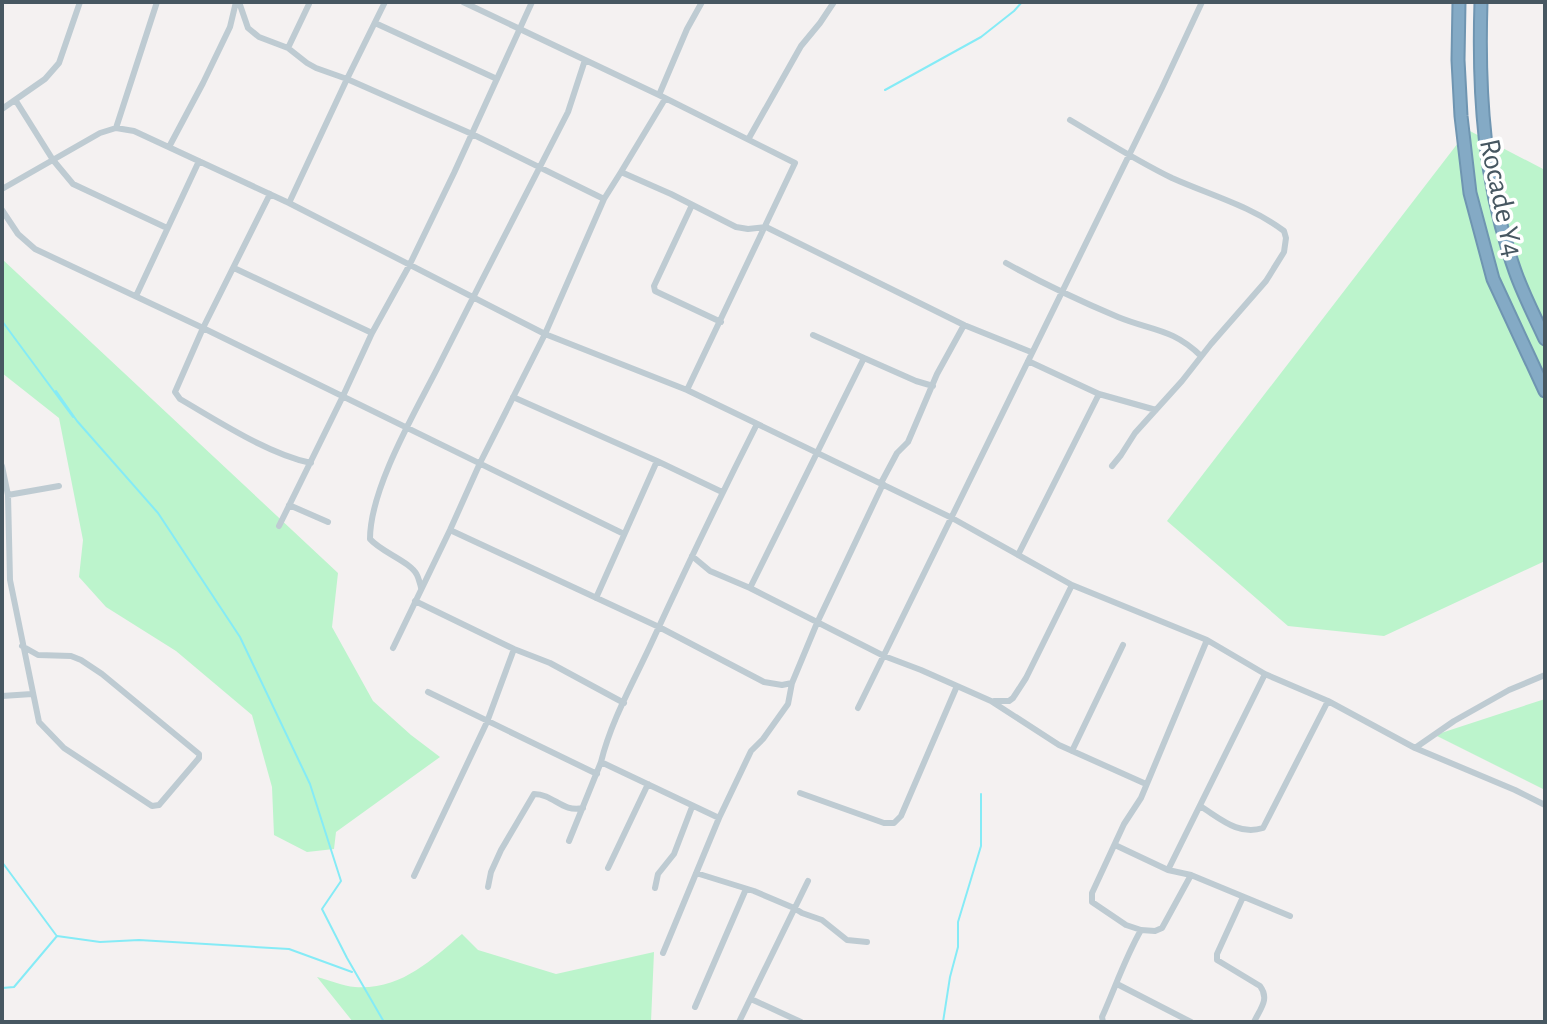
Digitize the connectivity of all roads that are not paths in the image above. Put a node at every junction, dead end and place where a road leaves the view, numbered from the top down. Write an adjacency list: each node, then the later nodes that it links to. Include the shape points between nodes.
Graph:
1 (80, 2): 20 (street, via 59,63)
2 (157, 2): 23 (street)
3 (238, 2): 15 (street, via 252,32); 26 (street)
4 (385, 2): 13 (street)
5 (463, 2): 14 (street)
6 (532, 2): 14 (street)
7 (702, 2): 19 (street)
8 (834, 2): 25 (street, via 801,46)
9 (1202, 2): 27 (street)
10 (1459, 2): 59 (highway, Rocade Y4, via 1461,116 1470,193 1493,279)
11 (1481, 2): 52 (highway, Rocade Y4, via 1482,123 1492,189 1515,272)
12 (309, 4): 15 (street)
13 (375, 23): 17 (street); 18 (street)
14 (519, 29): 16 (street); 18 (street)
15 (288, 48): 17 (street, via 307,63)
16 (585, 60): 19 (street); 30 (street, via 568,112)
17 (347, 79): 24 (street); 35 (street)
18 (497, 79): 24 (street)
19 (662, 97): 25 (street); 31 (street)
20 (16, 101): 21 (street); 28 (street)
21 (2, 109)
22 (1070, 120): 27 (street)
23 (116, 128): 26 (street); 28 (street)
24 (472, 134): 30 (street); 41 (street)
25 (749, 138): 38 (street, via 795,163)
26 (169, 147): 29 (street)
27 (1129, 155): 43 (street); 54 (street, via 1284,231 1284,252 1266,281)
28 (53, 160): 32 (street); 39 (street, via 83,190)
29 (199, 161): 33 (street); 39 (street)
30 (539, 168): 34 (street); 45 (street)
31 (621, 172): 34 (street); 36 (street)
32 (2, 189)
33 (270, 194): 35 (street); 42 (street)
34 (604, 199): 50 (street)
35 (289, 203): 41 (street)
36 (692, 205): 38 (street, via 736,227); 46 (street, via 655,291)
37 (2, 210): 44 (street, via 35,249)
38 (766, 227): 46 (street); 47 (street)
39 (167, 228): 44 (street)
40 (1006, 263): 43 (street)
41 (409, 266): 45 (street); 49 (street)
42 (234, 268): 48 (street); 49 (street)
43 (1063, 290): 53 (street); 54 (street, via 1182,340)
44 (136, 296): 48 (street)
45 (473, 297): 50 (street); 65 (street)
46 (721, 322): 58 (street)
47 (964, 325): 53 (street); 57 (street)
48 (203, 328): 61 (street); 68 (street, via 176,396 268,448)
49 (372, 333): 61 (street)
50 (545, 334): 58 (street); 62 (street)
51 (813, 335): 55 (street)
52 (1545, 339)
53 (1031, 352): 56 (street)
54 (1201, 356): 63 (street)
55 (864, 358): 57 (street); 66 (street)
56 (1028, 361): 60 (street); 77 (street)
57 (933, 386): 72 (street)
58 (687, 390): 64 (street)
59 (1545, 391)
60 (1099, 394): 63 (street); 82 (street)
61 (343, 396): 65 (street); 68 (street)
62 (513, 397): 67 (street); 69 (street)
63 (1156, 410): 71 (street)
64 (757, 424): 66 (street); 74 (street)
65 (408, 427): 69 (street); 85 (street, via 382,484 370,539 413,570)
66 (816, 453): 72 (street); 86 (street)
67 (657, 461): 74 (street); 81 (street)
68 (311, 463): 76 (street)
69 (480, 463): 80 (street); 81 (street)
70 (2, 466): 75 (street)
71 (1112, 466)
72 (882, 484): 77 (street); 89 (street)
73 (59, 486): 75 (street)
74 (722, 492): 83 (street)
75 (8, 495): 93 (street, via 10,580)
76 (289, 505): 78 (street); 79 (street)
77 (952, 518): 82 (street); 96 (street)
78 (328, 522)
79 (279, 526)
80 (450, 530): 85 (street); 87 (street)
81 (624, 534): 87 (street)
82 (1018, 555): 84 (street)
83 (692, 556): 86 (street, via 710,571); 90 (street)
84 (1072, 585): 91 (street); 104 (street, via 1013,698)
85 (421, 588): 88 (street)
86 (750, 588): 89 (street)
87 (596, 598): 90 (street)
88 (415, 601): 94 (street); 95 (street)
89 (817, 623): 96 (street); 99 (street)
90 (659, 627): 99 (street, via 764,682); 106 (street)
91 (1207, 640): 97 (street); 114 (street)
92 (1123, 645): 110 (street)
93 (22, 646): 102 (street); 102 (street, via 38,655 81,660 199,758 159,805 152,806 64,748 39,722)
94 (393, 648)
95 (514, 649): 106 (street); 108 (street)
96 (884, 656): 100 (street); 107 (street)
97 (1265, 674): 105 (street); 117 (street)
98 (1545, 675): 109 (street, via 1509,690)
99 (792, 683): 120 (street, via 788,704 751,751)
100 (957, 686): 104 (street); 115 (street, via 894,823)
101 (428, 692): 108 (street)
102 (32, 694): 103 (street)
103 (2, 696)
104 (991, 701): 110 (street)
105 (1328, 701): 109 (street); 117 (street, via 1263,828 1236,829)
106 (624, 703): 111 (street)
107 (858, 708)
108 (487, 722): 112 (street); 127 (street)
109 (1415, 748): 116 (street)
110 (1072, 751): 114 (street)
111 (601, 762): 112 (street); 113 (street)
112 (597, 774): 119 (street)
113 (648, 784): 118 (street); 123 (street)
114 (1146, 784): 122 (street)
115 (800, 793)
116 (1545, 805)
117 (1200, 806): 124 (street)
118 (692, 807): 120 (street); 130 (street)
119 (583, 808): 121 (street); 129 (street, via 570,810 534,794 501,850)
120 (719, 818): 125 (street)
121 (569, 841)
122 (1115, 845): 124 (street); 135 (street, via 1090,898)
123 (608, 868)
124 (1168, 870): 126 (street)
125 (696, 873): 131 (street); 137 (street)
126 (1191, 875): 132 (street); 135 (street, via 1162,928)
127 (414, 876)
128 (808, 881): 133 (street)
129 (488, 887)
130 (655, 888)
131 (746, 889): 133 (street); 140 (street)
132 (1243, 897): 134 (street); 146 (street, via 1217,960 1264,992 1266,999)
133 (794, 908): 136 (street, via 827,923 847,940); 139 (street)
134 (1290, 916)
135 (1141, 930): 138 (street)
136 (867, 942)
137 (663, 953)
138 (1117, 984): 142 (street); 145 (street)
139 (751, 999): 141 (street); 143 (street)
140 (695, 1007)
141 (784, 1019): 144 (street)
142 (1186, 1021)
143 (739, 1022)
144 (801, 1022)
145 (1103, 1022)
146 (1254, 1022)

